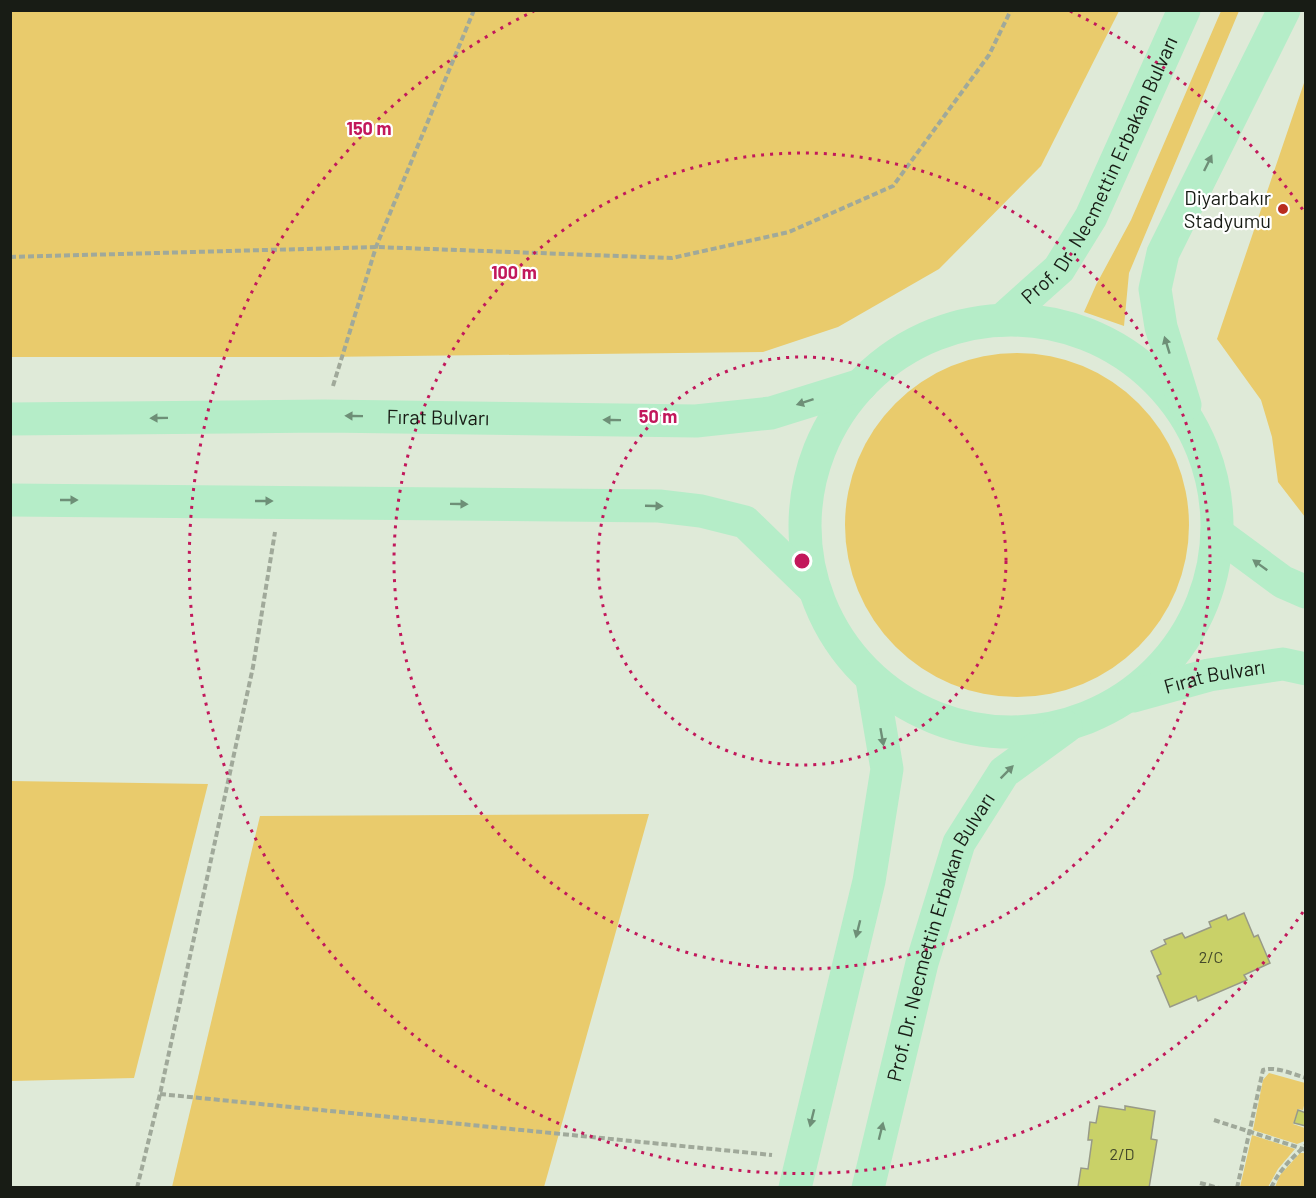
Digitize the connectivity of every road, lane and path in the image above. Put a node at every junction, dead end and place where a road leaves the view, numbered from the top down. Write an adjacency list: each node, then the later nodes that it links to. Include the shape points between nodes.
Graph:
1 (474, 10): 5 (path)
2 (1011, 10): 5 (path, via 989,55 893,186 789,232 672,258)
3 (1184, 10): 7 (main road, Prof. Dr. Necmettin Erbakan Bulvarı, via 1085,225 1059,269)
4 (1284, 10): 11 (main road, one-way to 4, via 1161,327 1155,290 1163,253)
5 (376, 247): 6 (path); 9 (path)
6 (10, 256)
7 (1002, 320): 8 (main road, via 949,329 901,351); 11 (main road, via 1055,324 1105,342 1153,375)
8 (861, 385): 9 (main road, Fırat Bulvarı, one-way to 9, via 771,413 696,421); 15 (main road, via 828,429 809,481 804,536)
9 (324, 416): 10 (main road, Fırat Bulvarı, one-way to 10)
10 (10, 419)
11 (1190, 422): 14 (main road, via 1212,476)
12 (10, 500): 13 (main road, one-way to 13)
13 (280, 502): 15 (main road, one-way to 15, via 659,506 700,511 745,522); 22 (path, via 253,667)
14 (1218, 534): 16 (main road, one-way to 14, via 1283,582); 19 (main road, via 1211,579 1194,621 1169,659)
15 (814, 589): 18 (main road, via 837,638)
16 (1305, 592)
17 (1305, 669): 19 (main road, Fırat Bulvarı, via 1283,664 1209,675)
18 (872, 680): 20 (main road, via 914,709 962,727 1013,732); 26 (main road, one-way to 26, via 888,769 869,881)
19 (1125, 698): 20 (main road)
20 (1072, 723): 29 (main road, Prof. Dr. Necmettin Erbakan Bulvarı, one-way to 20, via 922,963 959,843 1004,772)
21 (1305, 1078): 24 (path, via 1263,1070)
22 (160, 1094): 26 (path); 28 (path)
23 (1214, 1120): 24 (path)
24 (1249, 1131): 25 (path); 31 (path)
25 (1304, 1148): 32 (path, via 1288,1160)
26 (798, 1173)
27 (1200, 1183): 30 (path)
28 (137, 1188)
29 (868, 1188)
30 (1219, 1188)
31 (1237, 1188)
32 (1271, 1188)

